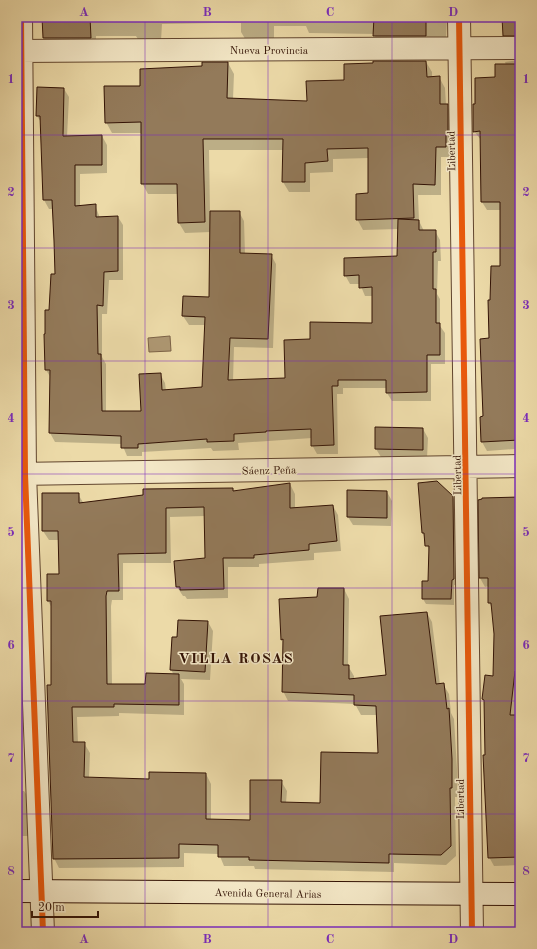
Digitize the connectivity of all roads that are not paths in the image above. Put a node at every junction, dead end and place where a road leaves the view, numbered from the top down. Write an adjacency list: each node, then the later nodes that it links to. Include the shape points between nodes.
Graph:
1 (21, 17): 5 (street)
2 (459, 17): 4 (street, Libertad)
3 (520, 48): 4 (street, Nueva Provincia)
4 (460, 49): 5 (street, Nueva Provincia); 7 (street, Libertad)
5 (19, 51): 8 (street)
6 (520, 466): 7 (street, Sáenz Peña)
7 (467, 467): 8 (street, Sáenz Peña); 12 (street, Libertad)
8 (21, 474): 10 (street)
9 (17, 891): 10 (street, Avenida General Arias)
10 (42, 891): 12 (street, Avenida General Arias); 13 (street)
11 (520, 894): 12 (street, Avenida General Arias)
12 (471, 895): 14 (street, Libertad)
13 (43, 932)
14 (472, 932)

